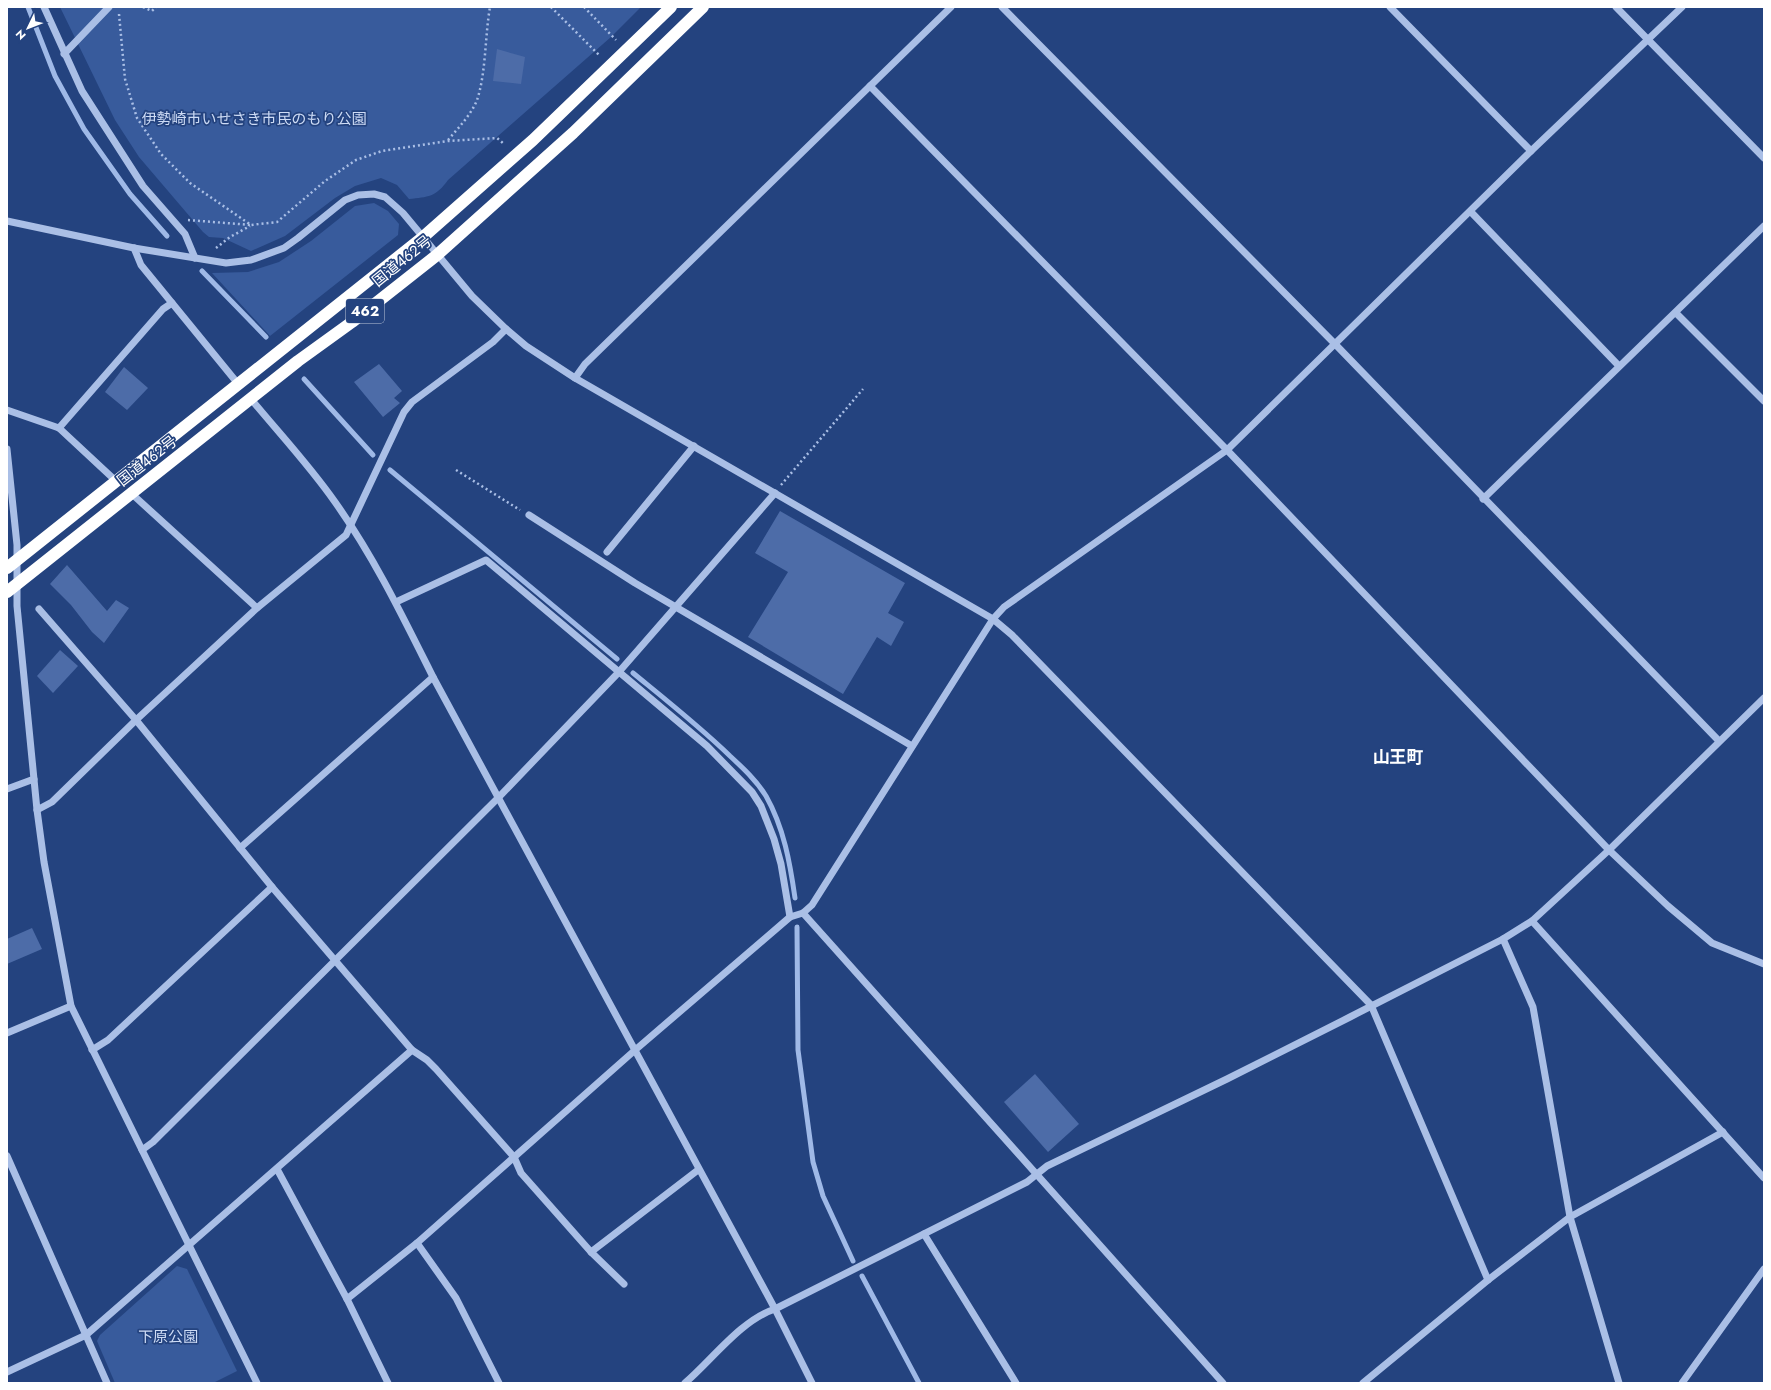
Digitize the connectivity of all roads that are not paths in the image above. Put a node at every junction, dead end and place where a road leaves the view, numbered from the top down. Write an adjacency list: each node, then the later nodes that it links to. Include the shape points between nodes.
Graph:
1 (44, 7): 11 (street)
2 (109, 7): 11 (street)
3 (671, 7): 18 (highway, 国道462号 / 462, via 533,140)
4 (703, 7): 20 (highway, 国道462号 / 462, via 573,133)
5 (951, 7): 12 (street)
6 (1002, 7): 25 (street)
7 (1390, 7): 13 (street)
8 (1616, 7): 10 (street)
9 (1682, 7): 10 (street)
10 (1649, 40): 13 (street); 14 (street)
11 (64, 54): 21 (street, via 96,115 143,186 185,234)
12 (870, 86): 27 (street, via 586,364); 35 (street)
13 (1531, 151): 15 (street)
14 (1764, 158)
15 (1470, 212): 25 (street); 26 (street)
16 (7, 221): 19 (street)
17 (1764, 226): 23 (street)
18 (422, 238): 20 (street); 21 (street, via 394,204 385,197 367,194 345,200 298,238 268,255 238,263); 28 (highway, 国道462号 / 462)
19 (134, 248): 21 (street); 22 (street, via 141,265)
20 (437, 255): 24 (street, via 472,296); 29 (highway, 国道462号 / 462)
21 (195, 258)
22 (172, 303): 28 (street); 32 (street, via 163,309)
23 (1676, 313): 26 (street); 30 (street)
24 (506, 329): 27 (street, via 526,346); 41 (street, via 493,342 412,402 404,412)
25 (1336, 345): 35 (street); 39 (street)
26 (1619, 366): 39 (street)
27 (575, 378): 33 (street)
28 (239, 384): 36 (highway, 国道462号 / 462)
29 (252, 399): 38 (highway, 国道462号 / 462); 41 (street, via 335,501)
30 (1764, 401)
31 (7, 410): 32 (street)
32 (59, 428): 36 (street)
33 (694, 446): 37 (street); 42 (street)
34 (7, 449): 43 (street)
35 (1227, 450): 50 (street, via 1004,606); 62 (street)
36 (116, 482): 43 (highway, 国道462号 / 462)
37 (775, 493): 47 (street); 50 (street)
38 (132, 494): 45 (highway, 国道462号 / 462); 48 (street)
39 (1483, 499): 55 (street)
40 (529, 516): 47 (street)
41 (351, 526): 46 (street); 48 (street, via 346,535)
42 (607, 552)
43 (18, 560): 44 (highway, 国道462号 / 462); 45 (street)
44 (7, 568)
45 (12, 588): 57 (street)
46 (396, 602): 51 (street, via 486,560); 52 (street)
47 (676, 606): 51 (street); 56 (street)
48 (257, 608): 54 (street)
49 (39, 609): 54 (street)
50 (993, 619): 56 (street); 70 (street)
51 (618, 673): 59 (street); 65 (street, via 707,746 752,792 761,806 774,839)
52 (433, 677): 59 (street); 61 (street)
53 (1764, 698): 55 (street)
54 (136, 720): 60 (street, via 52,802); 61 (street)
55 (1719, 742): 62 (street)
56 (912, 746): 64 (street, via 812,905)
57 (34, 779): 58 (street); 60 (street)
58 (7, 789)
59 (498, 798): 68 (street); 75 (street)
60 (37, 810): 71 (street)
61 (240, 848): 63 (street)
62 (1609, 850): 66 (street); 69 (street, via 1668,906 1712,942)
63 (272, 887): 68 (street); 73 (street, via 108,1040)
64 (803, 913): 65 (street); 82 (street)
65 (790, 918): 75 (street)
66 (1532, 921): 67 (street); 76 (street)
67 (1503, 939): 70 (street); 84 (street, via 1533,1007)
68 (336, 962): 74 (street); 77 (street, via 154,1142)
69 (1764, 964)
70 (1371, 1005): 82 (street, via 1227,1079 1047,1166); 90 (street)
71 (71, 1006): 72 (street); 73 (street)
72 (7, 1033)
73 (92, 1050): 77 (street)
74 (412, 1050): 79 (street, via 436,1069); 80 (street)
75 (634, 1050): 79 (street); 81 (street)
76 (1723, 1132): 83 (street); 84 (street)
77 (142, 1150): 87 (street)
78 (7, 1156): 94 (street)
79 (514, 1157): 86 (street); 88 (street, via 521,1173)
80 (277, 1169): 87 (street); 92 (street)
81 (698, 1170): 88 (street); 93 (street)
82 (1038, 1174): 85 (street); 103 (street)
83 (1764, 1178)
84 (1570, 1217): 90 (street); 105 (street)
85 (924, 1234): 93 (street); 102 (street)
86 (417, 1242): 92 (street); 99 (street, via 456,1298)
87 (189, 1245): 94 (street); 97 (street)
88 (592, 1252): 91 (street)
89 (1764, 1269): 106 (street)
90 (1488, 1280): 104 (street)
91 (624, 1284)
92 (347, 1300): 98 (street)
93 (774, 1309): 100 (street, via 763,1313 712,1355); 101 (street)
94 (86, 1335): 95 (street); 96 (street)
95 (7, 1372)
96 (107, 1383)
97 (257, 1383)
98 (388, 1383)
99 (500, 1383)
100 (685, 1383)
101 (812, 1383)
102 (1016, 1383)
103 (1223, 1383)
104 (1363, 1383)
105 (1619, 1383)
106 (1682, 1383)

